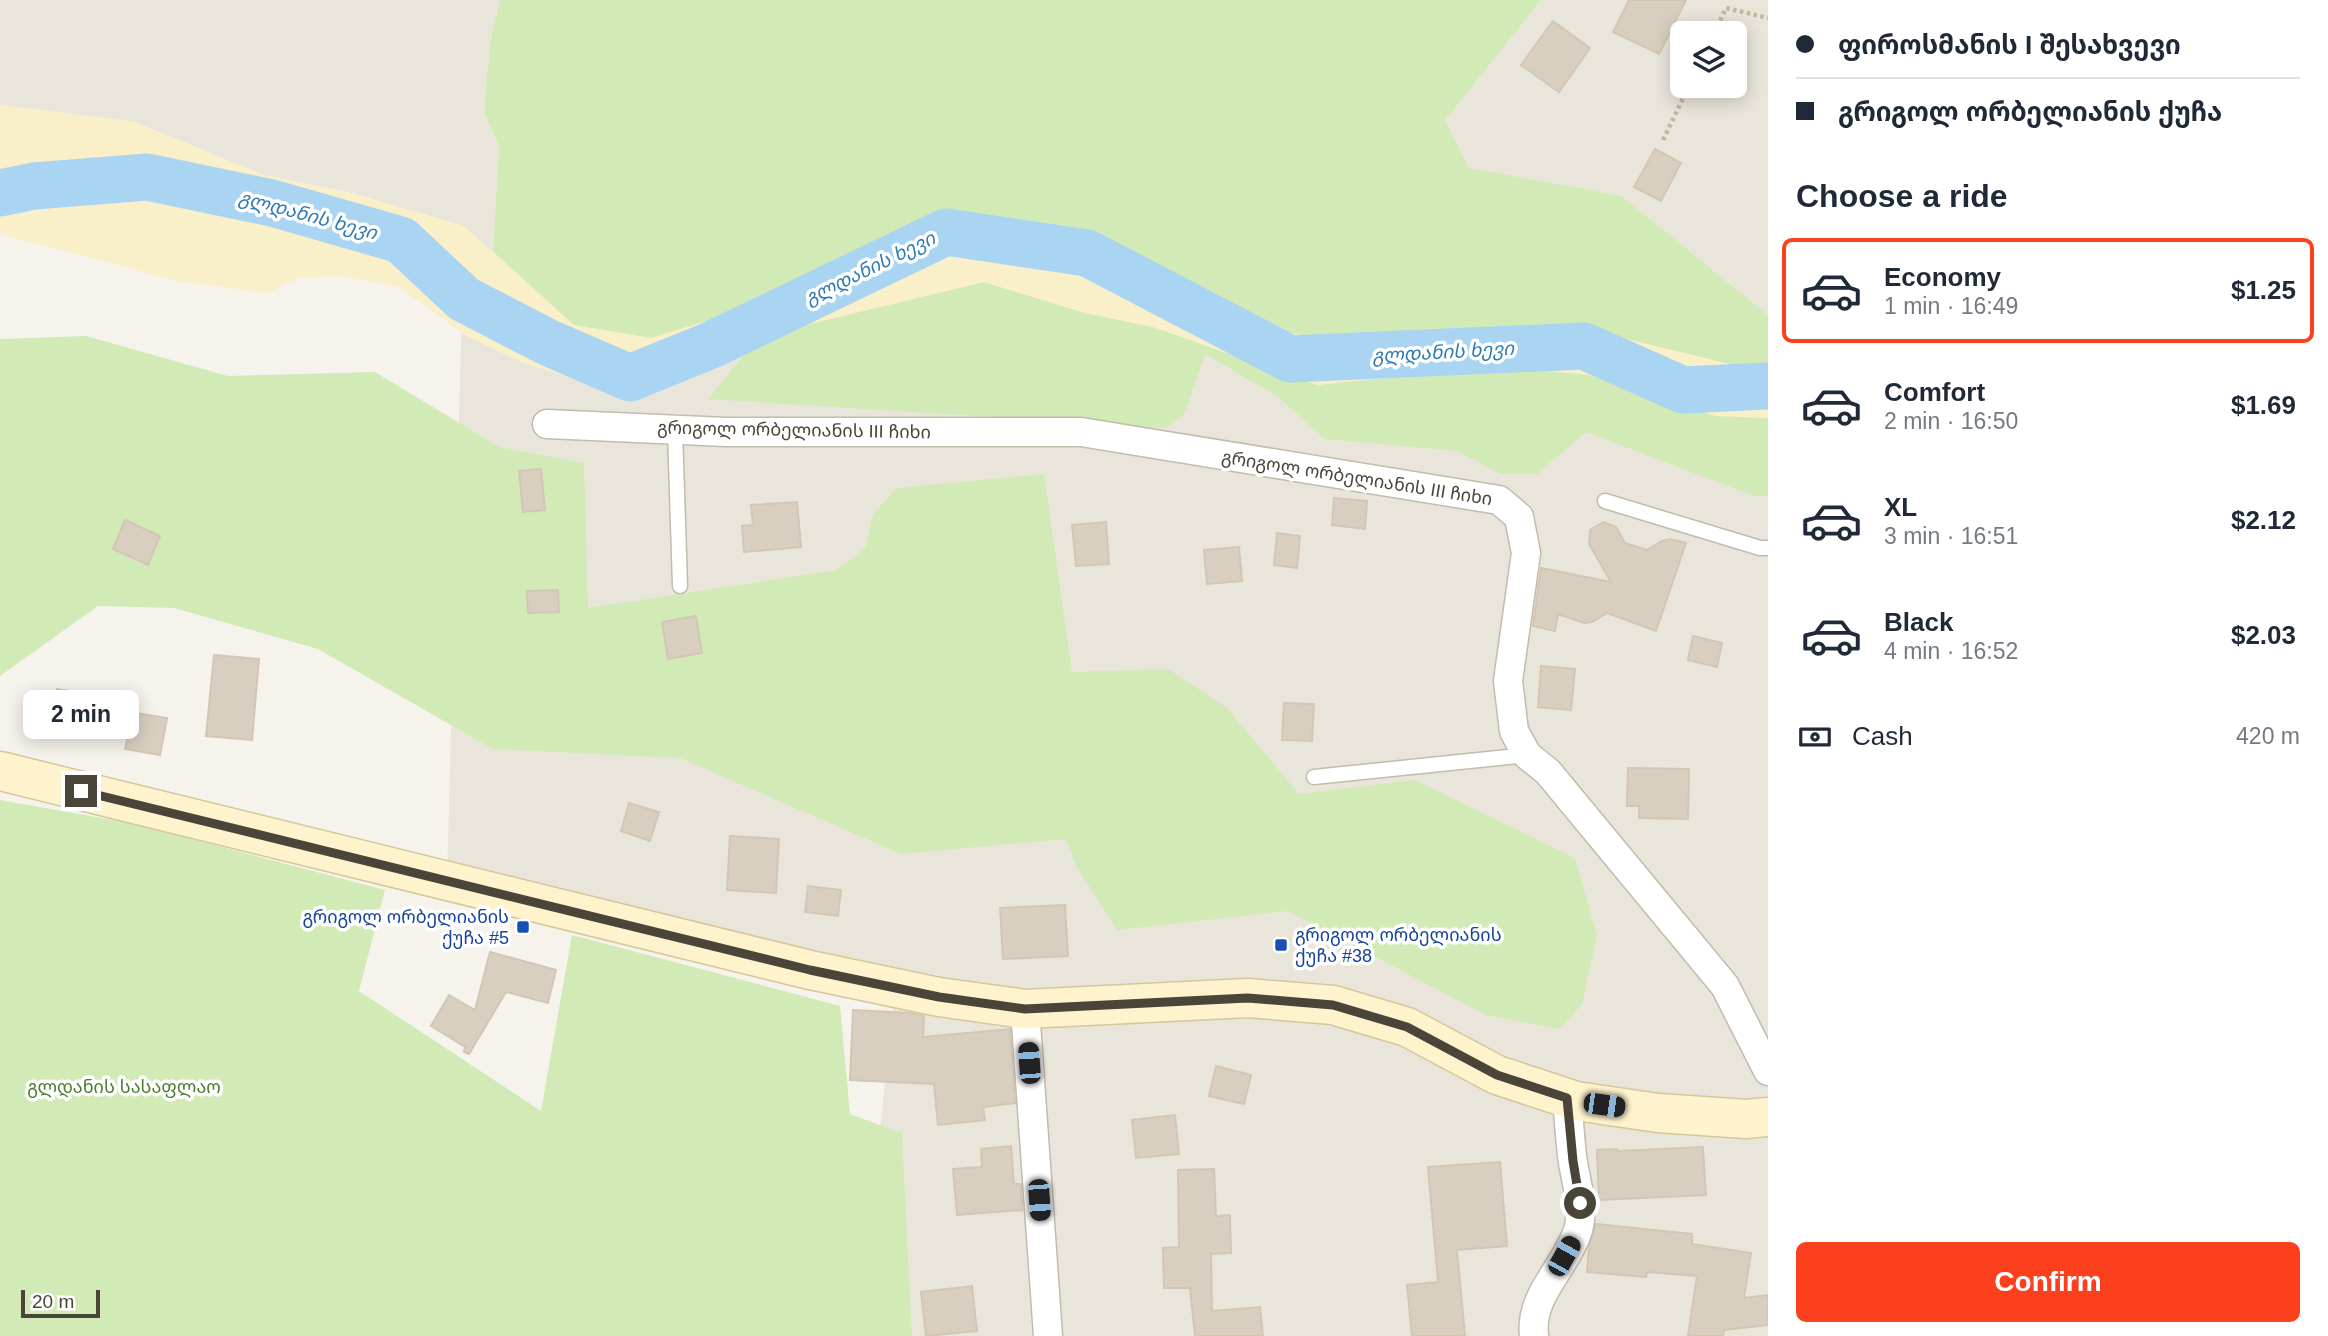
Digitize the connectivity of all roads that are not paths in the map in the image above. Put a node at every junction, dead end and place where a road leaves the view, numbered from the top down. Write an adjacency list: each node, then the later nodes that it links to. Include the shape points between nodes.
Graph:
1 (547, 424): 2 (street, გრიგოლ ორბელიანის III ჩიხი)
2 (676, 430): 5 (lane); 6 (street, გრიგოლ ორბელიანის III ჩიხი, via 1081,432 1499,500 1520,517 1526,553 1508,681 1514,732)
3 (1605, 501): 4 (lane)
4 (1768, 548)
5 (680, 586)
6 (1527, 755): 8 (lane); 10 (street, გრიგოლ ორბელიანის III ჩიხი, via 1548,772 1725,986)
7 (0, 771): 9 (main road, via 810,970 939,997)
8 (1314, 777)
9 (1025, 1009): 11 (main road, via 1248,998 1333,1005 1407,1027 1497,1075); 13 (street)
10 (1768, 1071)
11 (1567, 1098): 12 (main road, via 1658,1113); 14 (street, via 1580,1203 1578,1232 1537,1305)
12 (1768, 1117)
13 (1048, 1336)
14 (1534, 1336)

